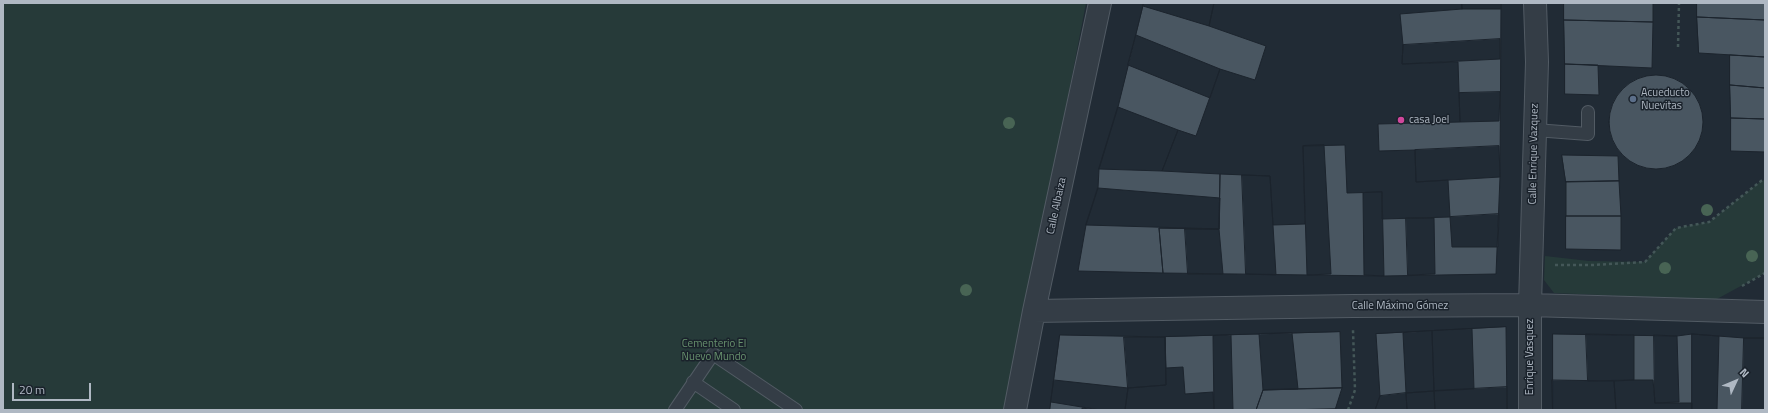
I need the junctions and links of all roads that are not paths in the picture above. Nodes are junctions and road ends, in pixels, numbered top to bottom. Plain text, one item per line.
1 (1100, 3) edge
2 (1535, 3) edge
3 (1588, 112) dead end
4 (1535, 130) junction
5 (1530, 305) junction
6 (1034, 311) junction
7 (1765, 312) edge
8 (693, 382) junction
9 (674, 410) edge
10 (734, 410) edge
11 (796, 410) edge
12 (1015, 410) edge
13 (1530, 410) edge

1 - 6 street, Calle Albaiza
2 - 4 street, Calle Enrique Vazquez
3 - 4 lane
4 - 5 street, Calle Enrique Vazquez
5 - 6 street, Calle Máximo Gómez
5 - 7 street, Calle Máximo Gómez
5 - 13 street, Enrique Vasquez
6 - 12 street, Calle Albaiza
8 - 9 lane
8 - 10 lane
8 - 11 lane

